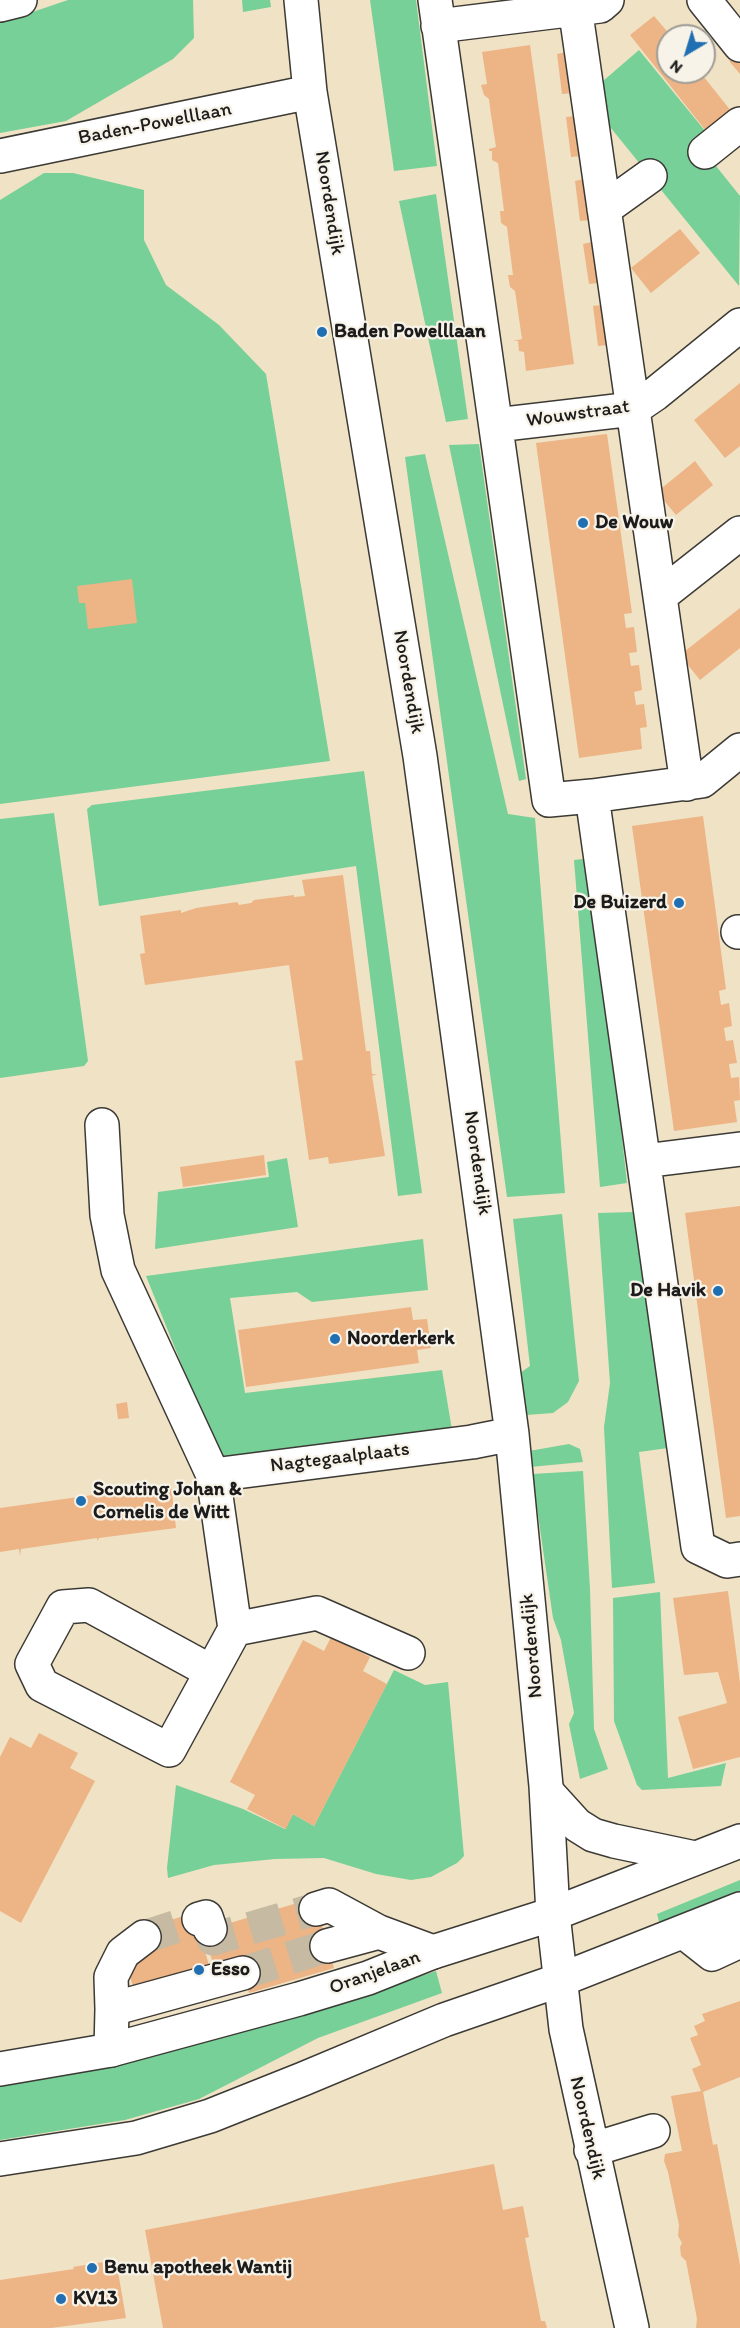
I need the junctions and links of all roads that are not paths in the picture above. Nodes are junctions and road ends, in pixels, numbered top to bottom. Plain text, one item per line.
1 (20, 0) edge
2 (300, 0) edge
3 (607, 0) edge
4 (704, 0) edge
5 (575, 4) edge
6 (0, 5) edge
7 (436, 13) edge
8 (740, 45) edge
9 (310, 92) junction
10 (740, 124) edge
11 (32, 148) junction
12 (705, 152) dead end
13 (0, 156) edge
14 (0, 176) edge
15 (650, 176) dead end
16 (604, 209) junction
17 (740, 325) edge
18 (633, 409) junction
19 (496, 425) junction
20 (740, 533) edge
21 (660, 596) junction
22 (740, 750) edge
23 (687, 784) junction
24 (592, 796) junction
25 (102, 1125) dead end
26 (740, 1149) edge
27 (644, 1161) junction
28 (513, 1434) junction
29 (213, 1475) junction
30 (734, 1560) edge
31 (235, 1629) junction
32 (408, 1653) dead end
33 (210, 1671) junction
34 (547, 1792) junction
35 (740, 1841) edge
36 (695, 1858) junction
37 (316, 1908) tunnel mouth
38 (740, 1909) edge
39 (553, 1914) junction
40 (379, 1932) junction
41 (684, 1932) junction
42 (144, 1937) tunnel mouth
43 (740, 1941) edge
44 (327, 1946) tunnel mouth
45 (433, 1952) junction
46 (232, 1975) tunnel mouth
47 (560, 1980) junction
48 (112, 2009) junction
49 (111, 2049) junction
50 (0, 2069) edge
51 (653, 2131) dead end
52 (591, 2150) junction
53 (0, 2159) edge
54 (632, 2328) edge

1 - 6 street
2 - 9 street, Noordendijk
3 - 5 street
4 - 8 street
5 - 7 street
5 - 16 street
7 - 19 street
9 - 11 street, Baden-Powelllaan
9 - 28 street, Noordendijk
10 - 12 street
11 - 13 street, Baden-Powelllaan
11 - 14 street
15 - 16 street
16 - 18 street
17 - 18 street, Wouwstraat
18 - 19 street, Wouwstraat
18 - 21 street
19 - 24 street
20 - 21 street
21 - 23 street
22 - 23 street
23 - 24 street
24 - 27 street
25 - 29 street
26 - 27 street
27 - 30 street
28 - 29 street, Nagtegaalplaats
28 - 34 street, Noordendijk
29 - 31 street
31 - 32 street
31 - 33 street
33 - 33 street
34 - 36 street
34 - 39 street, Noordendijk
35 - 36 street, Oranjelaan
36 - 39 street, Oranjelaan
37 - 40 street
38 - 41 street
39 - 45 street, Oranjelaan
39 - 47 street, Noordendijk
40 - 44 street
40 - 45 street
41 - 43 street
41 - 47 street
42 - 48 street
45 - 49 street, Oranjelaan
46 - 48 street
47 - 52 street, Noordendijk
47 - 53 street
48 - 49 street
49 - 50 street, Oranjelaan
51 - 52 street
52 - 54 street, Noordendijk

